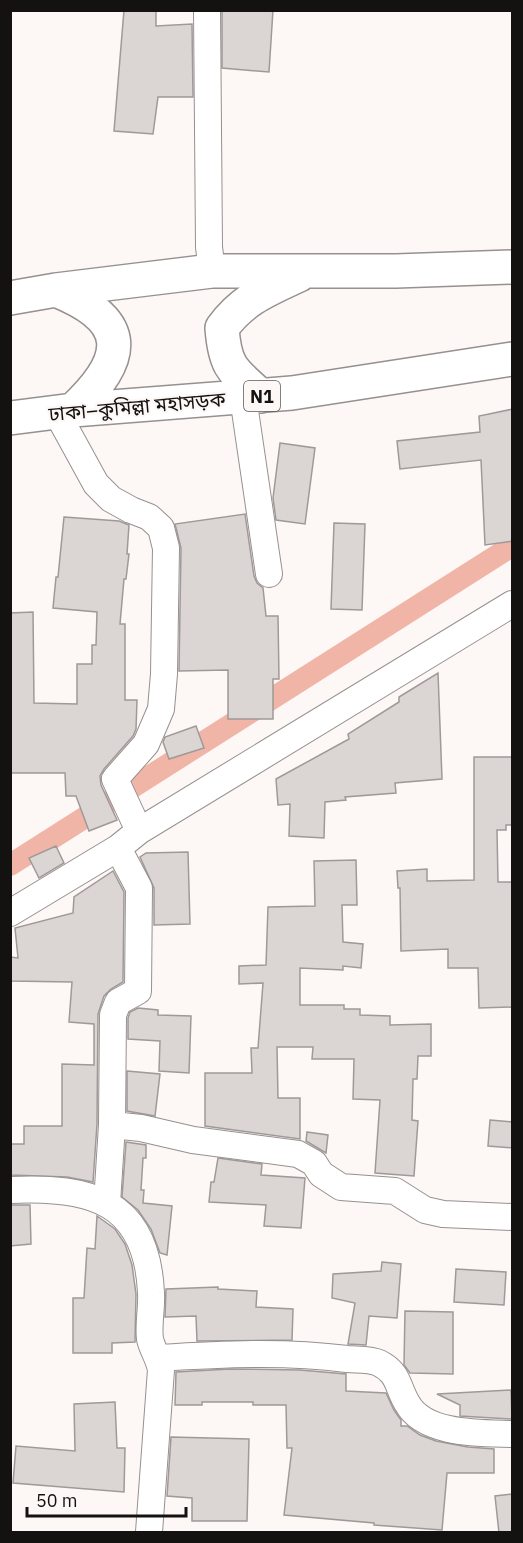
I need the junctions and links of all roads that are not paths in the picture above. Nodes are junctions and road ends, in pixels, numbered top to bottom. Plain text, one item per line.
1 (207, 10) edge
2 (513, 267) edge
3 (212, 271) junction
4 (308, 271) junction
5 (56, 290) junction
6 (10, 298) edge
7 (513, 359) edge
8 (252, 397) junction
9 (65, 412) junction
10 (10, 418) edge
11 (268, 574) dead end
12 (513, 604) edge
13 (140, 831) junction
14 (118, 848) junction
15 (10, 913) edge
16 (112, 1125) junction
17 (10, 1190) edge
18 (107, 1203) junction
19 (513, 1217) edge
20 (159, 1358) junction
21 (513, 1434) edge
22 (149, 1533) edge

1 - 3 street
2 - 4 highway
3 - 4 highway
3 - 5 highway
4 - 8 highway
5 - 6 highway
5 - 9 highway
7 - 8 highway, ঢাকা–কুমিল্লা মহাসড়ক / N1
8 - 9 highway, ঢাকা–কুমিল্লা মহাসড়ক / N1
8 - 11 street
9 - 10 highway, ঢাকা–কুমিল্লা মহাসড়ক / N1
9 - 13 street
12 - 13 street
13 - 14 street
14 - 15 street
14 - 16 street
16 - 18 street
16 - 19 street
17 - 18 street
18 - 20 street
20 - 21 street
20 - 22 street

